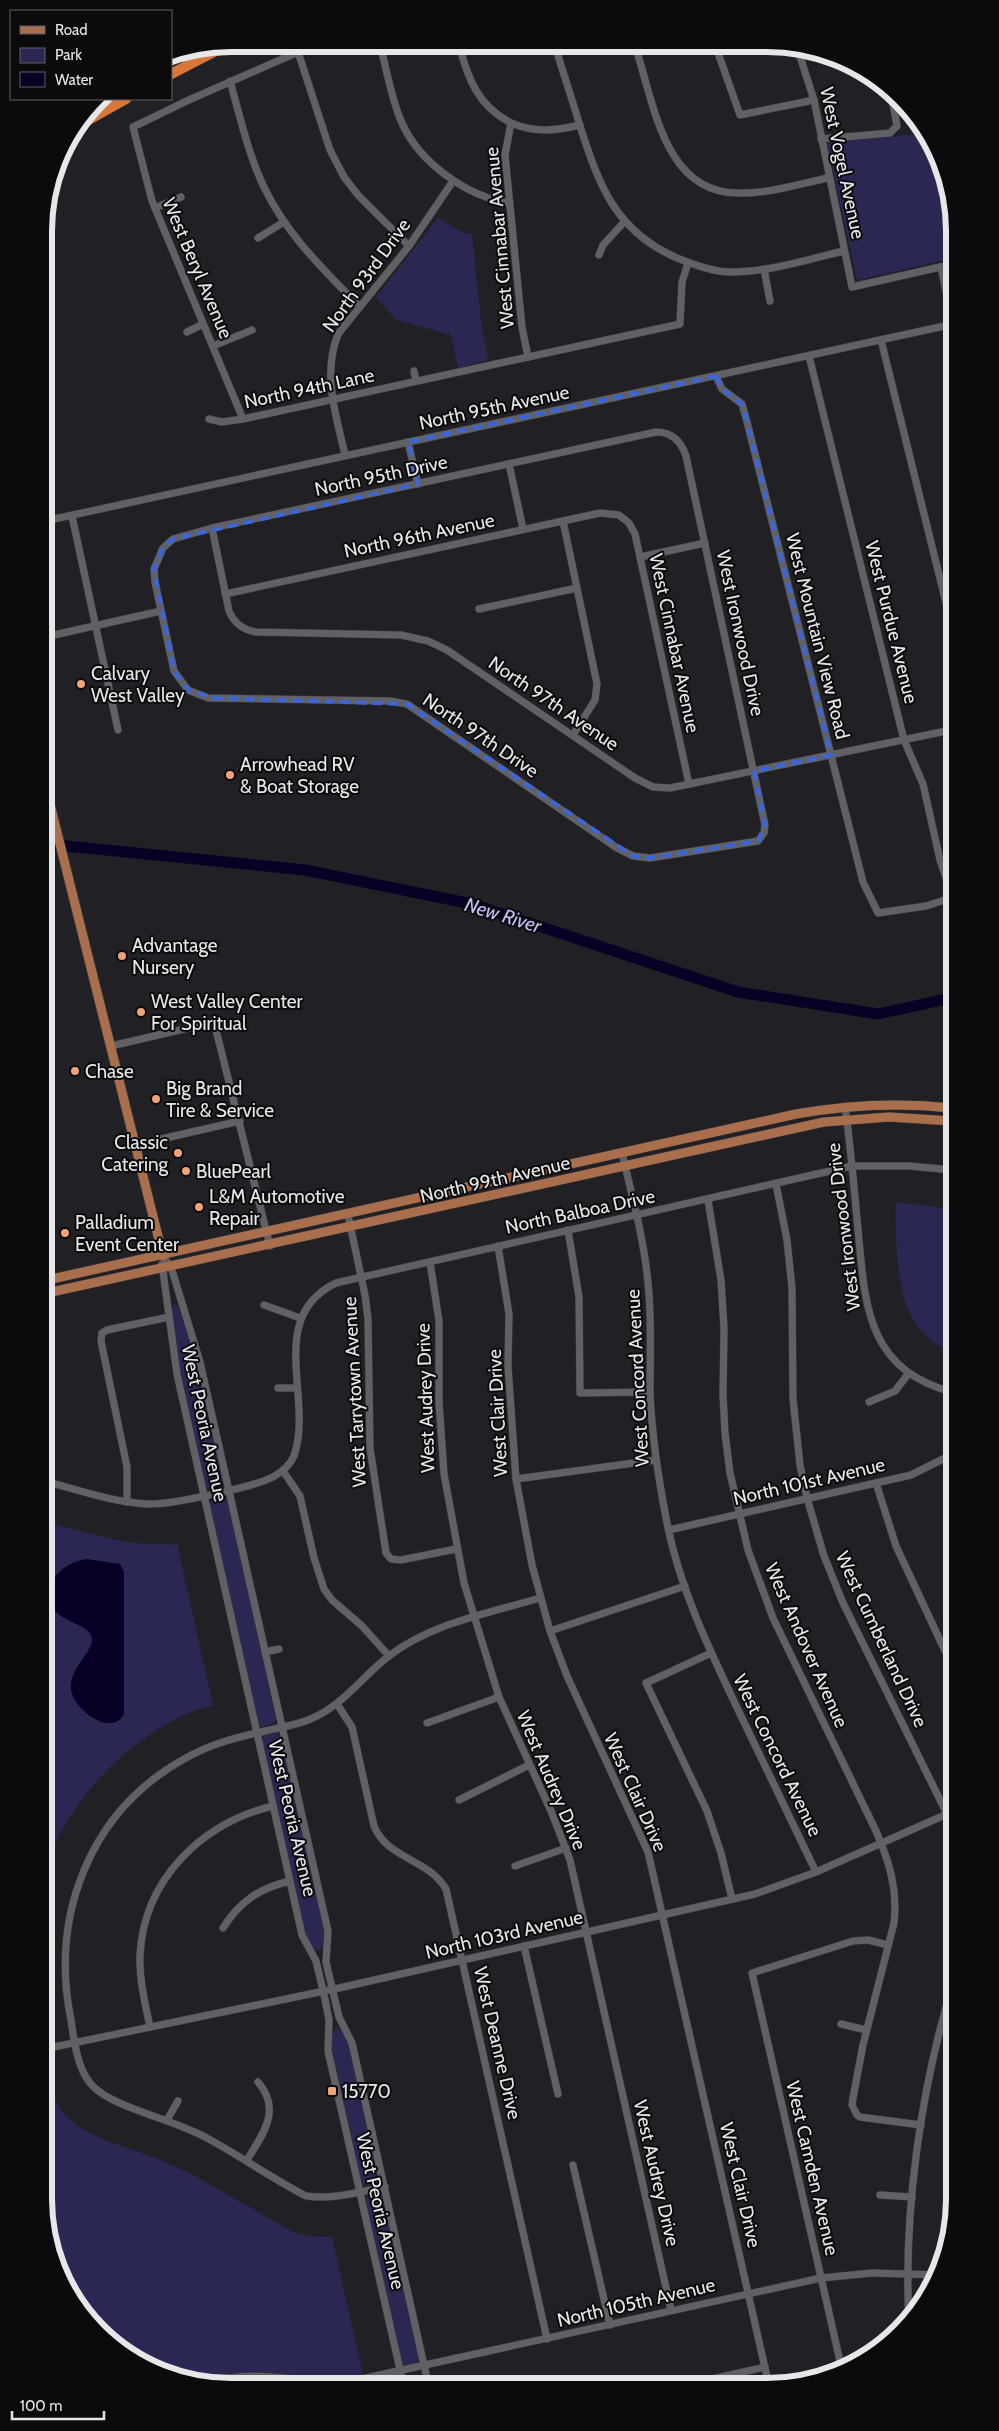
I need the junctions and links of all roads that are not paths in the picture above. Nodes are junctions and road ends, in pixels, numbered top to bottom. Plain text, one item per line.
1 (557, 52) edge
2 (637, 52) edge
3 (718, 52) edge
4 (296, 53) edge
5 (298, 53) edge
6 (382, 53) edge
7 (460, 53) edge
8 (210, 54) edge
9 (800, 55) edge
10 (172, 73) edge
11 (230, 81) junction
12 (124, 100) edge
13 (814, 100) junction
14 (893, 104) edge
15 (93, 117) edge
16 (511, 123) junction
17 (580, 126) junction
18 (821, 139) junction
19 (828, 178) junction
20 (453, 181) junction
21 (181, 197) dead end
22 (510, 203) junction
23 (155, 208) junction
24 (625, 221) junction
25 (284, 222) junction
26 (258, 238) dead end
27 (409, 246) junction
28 (844, 252) junction
29 (599, 255) dead end
30 (688, 262) junction
31 (946, 266) edge
32 (941, 267) junction
33 (764, 269) junction
34 (946, 291) edge
35 (770, 301) dead end
36 (359, 306) junction
37 (203, 324) junction
38 (946, 326) edge
39 (252, 330) dead end
40 (187, 332) dead end
41 (881, 340) junction
42 (213, 346) junction
43 (809, 356) junction
44 (528, 357) junction
45 (414, 371) dead end
46 (716, 376) junction
47 (416, 381) junction
48 (332, 399) junction
49 (209, 419) dead end
50 (243, 419) junction
51 (674, 438) joint
52 (408, 442) junction
53 (345, 455) junction
54 (509, 464) junction
55 (418, 484) junction
56 (619, 514) joint
57 (72, 516) junction
58 (52, 520) edge
59 (563, 521) junction
60 (212, 528) junction
61 (524, 529) junction
62 (705, 543) junction
63 (640, 558) junction
64 (578, 588) junction
65 (225, 594) junction
66 (946, 603) edge
67 (479, 609) dead end
68 (161, 611) junction
69 (96, 626) junction
70 (52, 635) edge
71 (118, 730) dead end
72 (946, 731) edge
73 (573, 735) junction
74 (904, 740) junction
75 (831, 755) junction
76 (754, 771) junction
77 (689, 784) junction
78 (52, 812) edge
79 (762, 838) joint
80 (946, 878) edge
81 (946, 900) edge
82 (111, 1046) junction
83 (845, 1107) junction
84 (946, 1108) edge
85 (847, 1119) junction
86 (240, 1121) junction
87 (946, 1121) edge
88 (135, 1145) junction
89 (622, 1153) junction
90 (625, 1166) junction
91 (852, 1166) junction
92 (946, 1169) edge
93 (505, 1180) junction
94 (776, 1184) junction
95 (508, 1192) junction
96 (708, 1200) junction
97 (348, 1215) junction
98 (637, 1215) junction
99 (350, 1228) junction
100 (568, 1230) junction
101 (267, 1233) junction
102 (270, 1246) junction
103 (498, 1246) junction
104 (163, 1256) junction
105 (430, 1262) junction
106 (167, 1268) junction
107 (361, 1277) junction
108 (52, 1279) edge
109 (52, 1293) edge
110 (264, 1305) dead end
111 (169, 1317) junction
112 (300, 1318) junction
113 (909, 1373) junction
114 (278, 1388) dead end
115 (297, 1388) junction
116 (946, 1390) edge
117 (650, 1392) junction
118 (869, 1402) dead end
119 (946, 1458) edge
120 (656, 1460) junction
121 (284, 1471) junction
122 (516, 1479) junction
123 (52, 1483) edge
124 (876, 1483) junction
125 (228, 1490) junction
126 (203, 1496) junction
127 (807, 1498) junction
128 (127, 1502) junction
129 (738, 1513) junction
130 (669, 1530) junction
131 (456, 1549) junction
132 (686, 1586) junction
133 (540, 1598) junction
134 (473, 1617) junction
135 (550, 1631) junction
136 (279, 1649) dead end
137 (265, 1652) junction
138 (711, 1653) junction
139 (946, 1653) edge
140 (389, 1656) junction
141 (499, 1696) junction
142 (337, 1704) junction
143 (426, 1724) dead end
144 (282, 1727) junction
145 (257, 1733) junction
146 (529, 1765) junction
147 (459, 1800) dead end
148 (946, 1804) edge
149 (273, 1806) junction
150 (946, 1814) edge
151 (882, 1843) junction
152 (566, 1848) junction
153 (515, 1866) dead end
154 (816, 1872) junction
155 (290, 1881) junction
156 (732, 1899) junction
157 (663, 1915) junction
158 (224, 1928) dead end
159 (587, 1932) junction
160 (888, 1945) junction
161 (524, 1946) junction
162 (462, 1960) junction
163 (332, 1989) junction
164 (323, 1991) junction
165 (946, 2011) edge
166 (841, 2024) dead end
167 (150, 2027) junction
168 (866, 2030) junction
169 (76, 2043) junction
170 (52, 2048) edge
171 (258, 2082) dead end
172 (558, 2094) dead end
173 (178, 2101) dead end
174 (167, 2120) junction
175 (921, 2125) junction
176 (247, 2160) junction
177 (573, 2165) dead end
178 (385, 2186) junction
179 (360, 2192) junction
180 (880, 2195) dead end
181 (912, 2197) junction
182 (909, 2274) junction
183 (930, 2275) edge
184 (821, 2278) junction
185 (748, 2294) junction
186 (671, 2310) junction
187 (909, 2310) edge
188 (610, 2324) junction
189 (547, 2339) junction
190 (840, 2363) edge
191 (424, 2366) junction
192 (765, 2368) junction
193 (400, 2372) junction
194 (228, 2378) edge
195 (285, 2378) edge
196 (369, 2378) edge
197 (402, 2378) edge
198 (427, 2378) edge
199 (717, 2378) edge
200 (767, 2378) edge

1 - 17 street
2 - 19 street
3 - 13 street
4 - 11 street
5 - 27 street
6 - 20 street
7 - 16 street, West Cinnabar Avenue
8 - 10 highway
9 - 13 street, West Vogel Avenue
11 - 23 street, West Beryl Avenue
11 - 25 street
12 - 15 highway
13 - 18 street, West Vogel Avenue
14 - 18 street
16 - 17 street
16 - 22 street, West Cinnabar Avenue
17 - 24 street
18 - 19 street, West Vogel Avenue
19 - 28 street, West Vogel Avenue
20 - 22 street
20 - 27 street, North 93rd Drive
21 - 23 street
22 - 44 street, West Cinnabar Avenue
23 - 37 street, West Beryl Avenue
24 - 29 street
24 - 30 street
25 - 26 street
25 - 36 street
27 - 36 street, North 93rd Drive
28 - 32 street, West Vogel Avenue
28 - 33 street
30 - 33 street
30 - 44 street, North 94th Lane
31 - 32 street
32 - 34 street
33 - 35 street
36 - 48 street, North 93rd Drive
37 - 40 street
37 - 42 street, West Beryl Avenue
38 - 41 street, North 95th Avenue
39 - 42 street
41 - 43 street, North 95th Avenue
41 - 66 street
42 - 50 street, West Beryl Avenue
43 - 46 street, North 95th Avenue
43 - 74 street, West Purdue Avenue
44 - 47 street, North 94th Lane
45 - 47 street
46 - 52 street, North 95th Avenue
46 - 75 street, West Mountain View Road
47 - 48 street, North 94th Lane
48 - 50 street, North 94th Lane
48 - 53 street, North 93rd Drive
49 - 50 street, North 94th Lane
51 - 54 street, North 95th Drive
51 - 62 street, West Ironwood Drive
52 - 53 street, North 95th Avenue
52 - 55 street
53 - 57 street, North 95th Avenue
54 - 55 street, North 95th Drive
54 - 61 street
55 - 60 street, North 95th Drive
56 - 59 street, North 96th Avenue
56 - 63 street, West Cinnabar Avenue
57 - 58 street, North 95th Avenue
57 - 69 street
59 - 61 street, North 96th Avenue
59 - 64 street
60 - 65 street, North 97th Avenue
60 - 68 street, North 95th Drive
61 - 65 street, North 96th Avenue
62 - 63 street
62 - 76 street, West Ironwood Drive
63 - 77 street, West Cinnabar Avenue
64 - 67 street
64 - 73 street
65 - 73 street, North 97th Avenue
68 - 69 street
68 - 79 street, North 97th Drive
69 - 70 street
69 - 71 street
72 - 74 street, North 97th Avenue
73 - 77 street, North 97th Avenue
74 - 75 street, North 97th Avenue
74 - 80 street, West Purdue Avenue
75 - 76 street, North 97th Avenue
75 - 81 street, West Mountain View Road
76 - 77 street, North 97th Avenue
76 - 79 street, West Ironwood Drive
78 - 82 main road, West Peoria Avenue
82 - 86 street
82 - 88 main road, West Peoria Avenue
83 - 84 main road, North 99th Avenue
83 - 85 street, West Ironwood Drive
83 - 89 main road, North 99th Avenue
85 - 87 main road, North 99th Avenue
85 - 90 main road, North 99th Avenue
85 - 91 street, West Ironwood Drive
86 - 88 street
86 - 101 street
88 - 104 main road, West Peoria Avenue
89 - 90 street, West Concord Avenue
89 - 93 main road, North 99th Avenue
90 - 95 main road, North 99th Avenue
90 - 98 street, West Concord Avenue
91 - 92 street, North Balboa Drive
91 - 94 street, North Balboa Drive
91 - 113 street, West Ironwood Drive
93 - 95 main road
93 - 97 main road, North 99th Avenue
94 - 96 street, North Balboa Drive
94 - 127 street, West Cumberland Drive
95 - 99 main road, North 99th Avenue
96 - 98 street, North Balboa Drive
96 - 129 street, West Andover Avenue
97 - 99 street, West Tarrytown Avenue
97 - 101 main road, North 99th Avenue
98 - 100 street, North Balboa Drive
98 - 117 street, West Concord Avenue
99 - 102 main road, North 99th Avenue
99 - 107 street, West Tarrytown Avenue
100 - 103 street, North Balboa Drive
100 - 117 street
101 - 102 street
101 - 104 main road, North 99th Avenue
102 - 106 main road, North 99th Avenue
103 - 105 street, North Balboa Drive
103 - 122 street, West Clair Drive
104 - 106 street, West Peoria Avenue
104 - 108 main road, North 99th Avenue
105 - 107 street, North Balboa Drive
105 - 131 street, West Audrey Drive
106 - 109 main road, North 99th Avenue
106 - 111 street, West Peoria Avenue
106 - 125 street, West Peoria Avenue
107 - 112 street, North Balboa Drive
107 - 131 street, West Tarrytown Avenue
110 - 112 street
111 - 126 street, West Peoria Avenue
111 - 128 street
112 - 115 street, North Balboa Drive
113 - 116 street, West Ironwood Drive
113 - 118 street
114 - 115 street
115 - 121 street, North Balboa Drive
117 - 120 street, West Concord Avenue
119 - 124 street, North 101st Avenue
120 - 122 street
120 - 130 street, West Concord Avenue
121 - 125 street
121 - 140 street
122 - 133 street, West Clair Drive
123 - 128 street
124 - 127 street, North 101st Avenue
124 - 139 street
125 - 126 street
125 - 137 street, West Peoria Avenue
126 - 128 street
126 - 145 street, West Peoria Avenue
127 - 129 street, North 101st Avenue
127 - 148 street, West Cumberland Drive
129 - 130 street, North 101st Avenue
129 - 151 street, West Andover Avenue
130 - 132 street, West Concord Avenue
131 - 134 street, West Audrey Drive
132 - 135 street
132 - 138 street, West Concord Avenue
133 - 134 street
133 - 135 street, West Clair Drive
134 - 140 street
134 - 141 street, West Audrey Drive
135 - 157 street, West Clair Drive
136 - 137 street
137 - 144 street, West Peoria Avenue
138 - 154 street, West Concord Avenue
138 - 156 street
140 - 142 street
141 - 143 street
141 - 146 street, West Audrey Drive
142 - 144 street
142 - 162 street, West Deanne Drive
144 - 145 street
144 - 163 street, West Peoria Avenue
145 - 149 street, West Peoria Avenue
145 - 169 street
146 - 147 street
146 - 152 street, West Audrey Drive
149 - 155 street, West Peoria Avenue
149 - 167 street
150 - 151 street, North 103rd Avenue
151 - 154 street, North 103rd Avenue
151 - 160 street, West Andover Avenue
152 - 153 street
152 - 159 street, West Audrey Drive
154 - 156 street, North 103rd Avenue
155 - 158 street
155 - 164 street, West Peoria Avenue
156 - 157 street, North 103rd Avenue
157 - 159 street, North 103rd Avenue
157 - 185 street, West Clair Drive
159 - 161 street, North 103rd Avenue
159 - 186 street, West Audrey Drive
160 - 168 street, West Andover Avenue
160 - 184 street, West Camden Avenue
161 - 162 street, North 103rd Avenue
161 - 172 street
162 - 163 street, North 103rd Avenue
162 - 189 street, West Deanne Drive
163 - 164 street, North 103rd Avenue
163 - 178 street, West Peoria Avenue
164 - 167 street, North 103rd Avenue
164 - 179 street, West Peoria Avenue
165 - 175 street
166 - 168 street
167 - 169 street, North 103rd Avenue
168 - 175 street, West Andover Avenue
169 - 170 street, North 103rd Avenue
169 - 174 street
171 - 176 street
173 - 174 street
174 - 176 street
175 - 181 street
176 - 179 street
177 - 188 street
178 - 179 street
178 - 191 street, West Peoria Avenue
179 - 193 street, West Peoria Avenue
180 - 181 street
181 - 182 street
182 - 183 street, North 105th Avenue
182 - 184 street, North 105th Avenue
182 - 187 street
184 - 185 street, North 105th Avenue
184 - 190 street, West Camden Avenue
185 - 186 street, North 105th Avenue
185 - 192 street, West Clair Drive
186 - 188 street, North 105th Avenue
188 - 189 street, North 105th Avenue
189 - 191 street, North 105th Avenue
191 - 193 street, North 105th Avenue
191 - 198 street, West Peoria Avenue
192 - 199 street
192 - 200 street, West Clair Drive
193 - 196 street, North 105th Avenue
193 - 197 street, West Peoria Avenue
194 - 195 street

